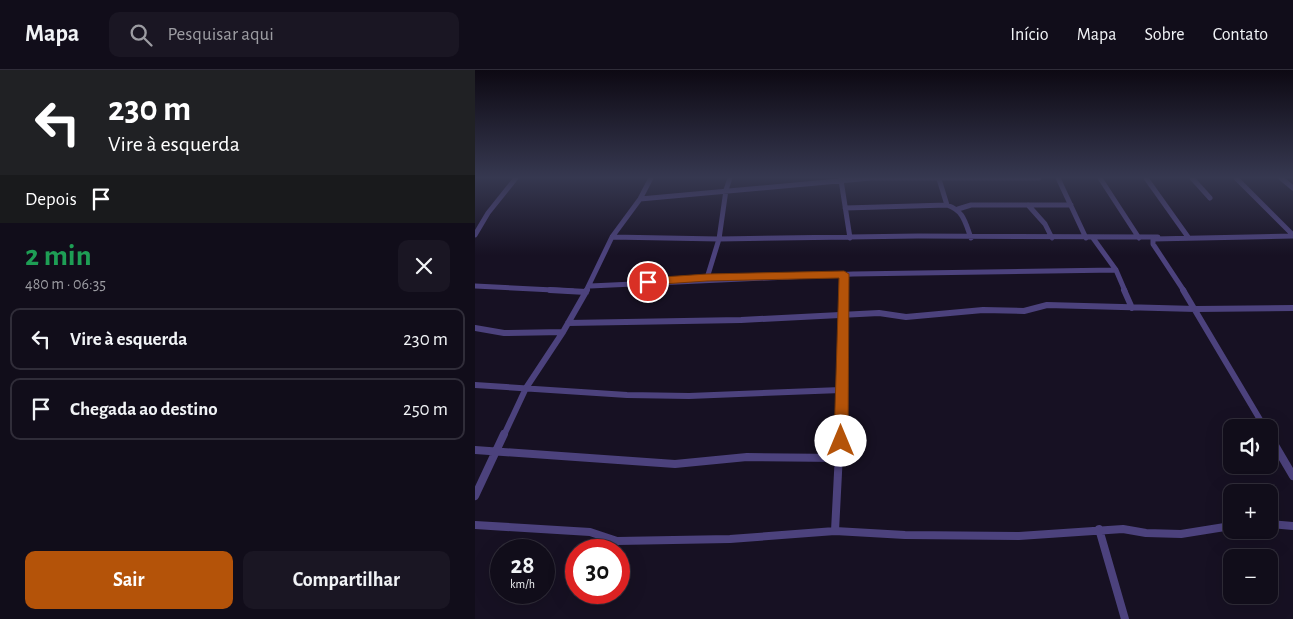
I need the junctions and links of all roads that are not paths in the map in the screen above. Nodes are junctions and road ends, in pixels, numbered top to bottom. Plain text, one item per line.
1 (496, 204) edge
2 (637, 204) edge
3 (724, 204) edge
4 (844, 204) edge
5 (1117, 204) edge
6 (1164, 204) edge
7 (1261, 204) edge
8 (947, 205) joint
9 (1028, 205) junction
10 (1071, 205) joint
11 (845, 208) junction
12 (959, 209) junction
13 (475, 235) edge
14 (1293, 236) edge
15 (612, 237) junction
16 (1158, 237) junction
17 (1188, 237) junction
18 (850, 238) junction
19 (971, 238) junction
20 (1052, 238) junction
21 (1086, 238) junction
22 (1093, 238) junction
23 (1139, 238) junction
24 (719, 239) junction
25 (1116, 270) junction
26 (844, 274) junction
27 (707, 278) junction
28 (475, 286) edge
29 (588, 289) junction
30 (1132, 308) junction
31 (1293, 308) edge
32 (1195, 309) junction
33 (843, 316) junction
34 (568, 324) junction
35 (475, 328) edge
36 (563, 332) junction
37 (475, 385) edge
38 (526, 388) junction
39 (841, 390) junction
40 (1260, 419) edge
41 (475, 450) edge
42 (1278, 450) edge
43 (498, 451) junction
44 (841, 458) junction
45 (1293, 476) edge
46 (475, 496) edge
47 (475, 525) edge
48 (1278, 525) edge
49 (1293, 526) edge
50 (1223, 527) edge
51 (1099, 529) junction
52 (835, 531) junction
53 (1125, 619) edge

1 - 13 street
2 - 15 street
3 - 24 street
4 - 11 street
5 - 23 street
6 - 17 street
7 - 14 street
8 - 11 street
8 - 12 street
9 - 10 street
9 - 12 street
9 - 20 street
10 - 21 street
11 - 18 street
12 - 19 street
14 - 17 street
15 - 24 street
15 - 29 street
16 - 17 street
16 - 23 street
16 - 32 street
18 - 19 street
18 - 24 street
19 - 20 street
20 - 21 street
21 - 22 street
22 - 23 street
22 - 25 street
24 - 27 street
25 - 26 street
25 - 30 street
26 - 27 street
26 - 33 street
27 - 29 street
28 - 29 street
29 - 34 street
30 - 32 street
30 - 33 street
31 - 32 street
32 - 40 street
33 - 34 street
33 - 39 street
34 - 36 street
35 - 36 street
36 - 38 street
37 - 38 street
38 - 39 street
38 - 43 street
39 - 44 street
41 - 43 street
42 - 45 street
43 - 44 street
43 - 46 street
44 - 52 street
47 - 52 street
48 - 49 street
50 - 51 street
51 - 52 street
51 - 53 street

